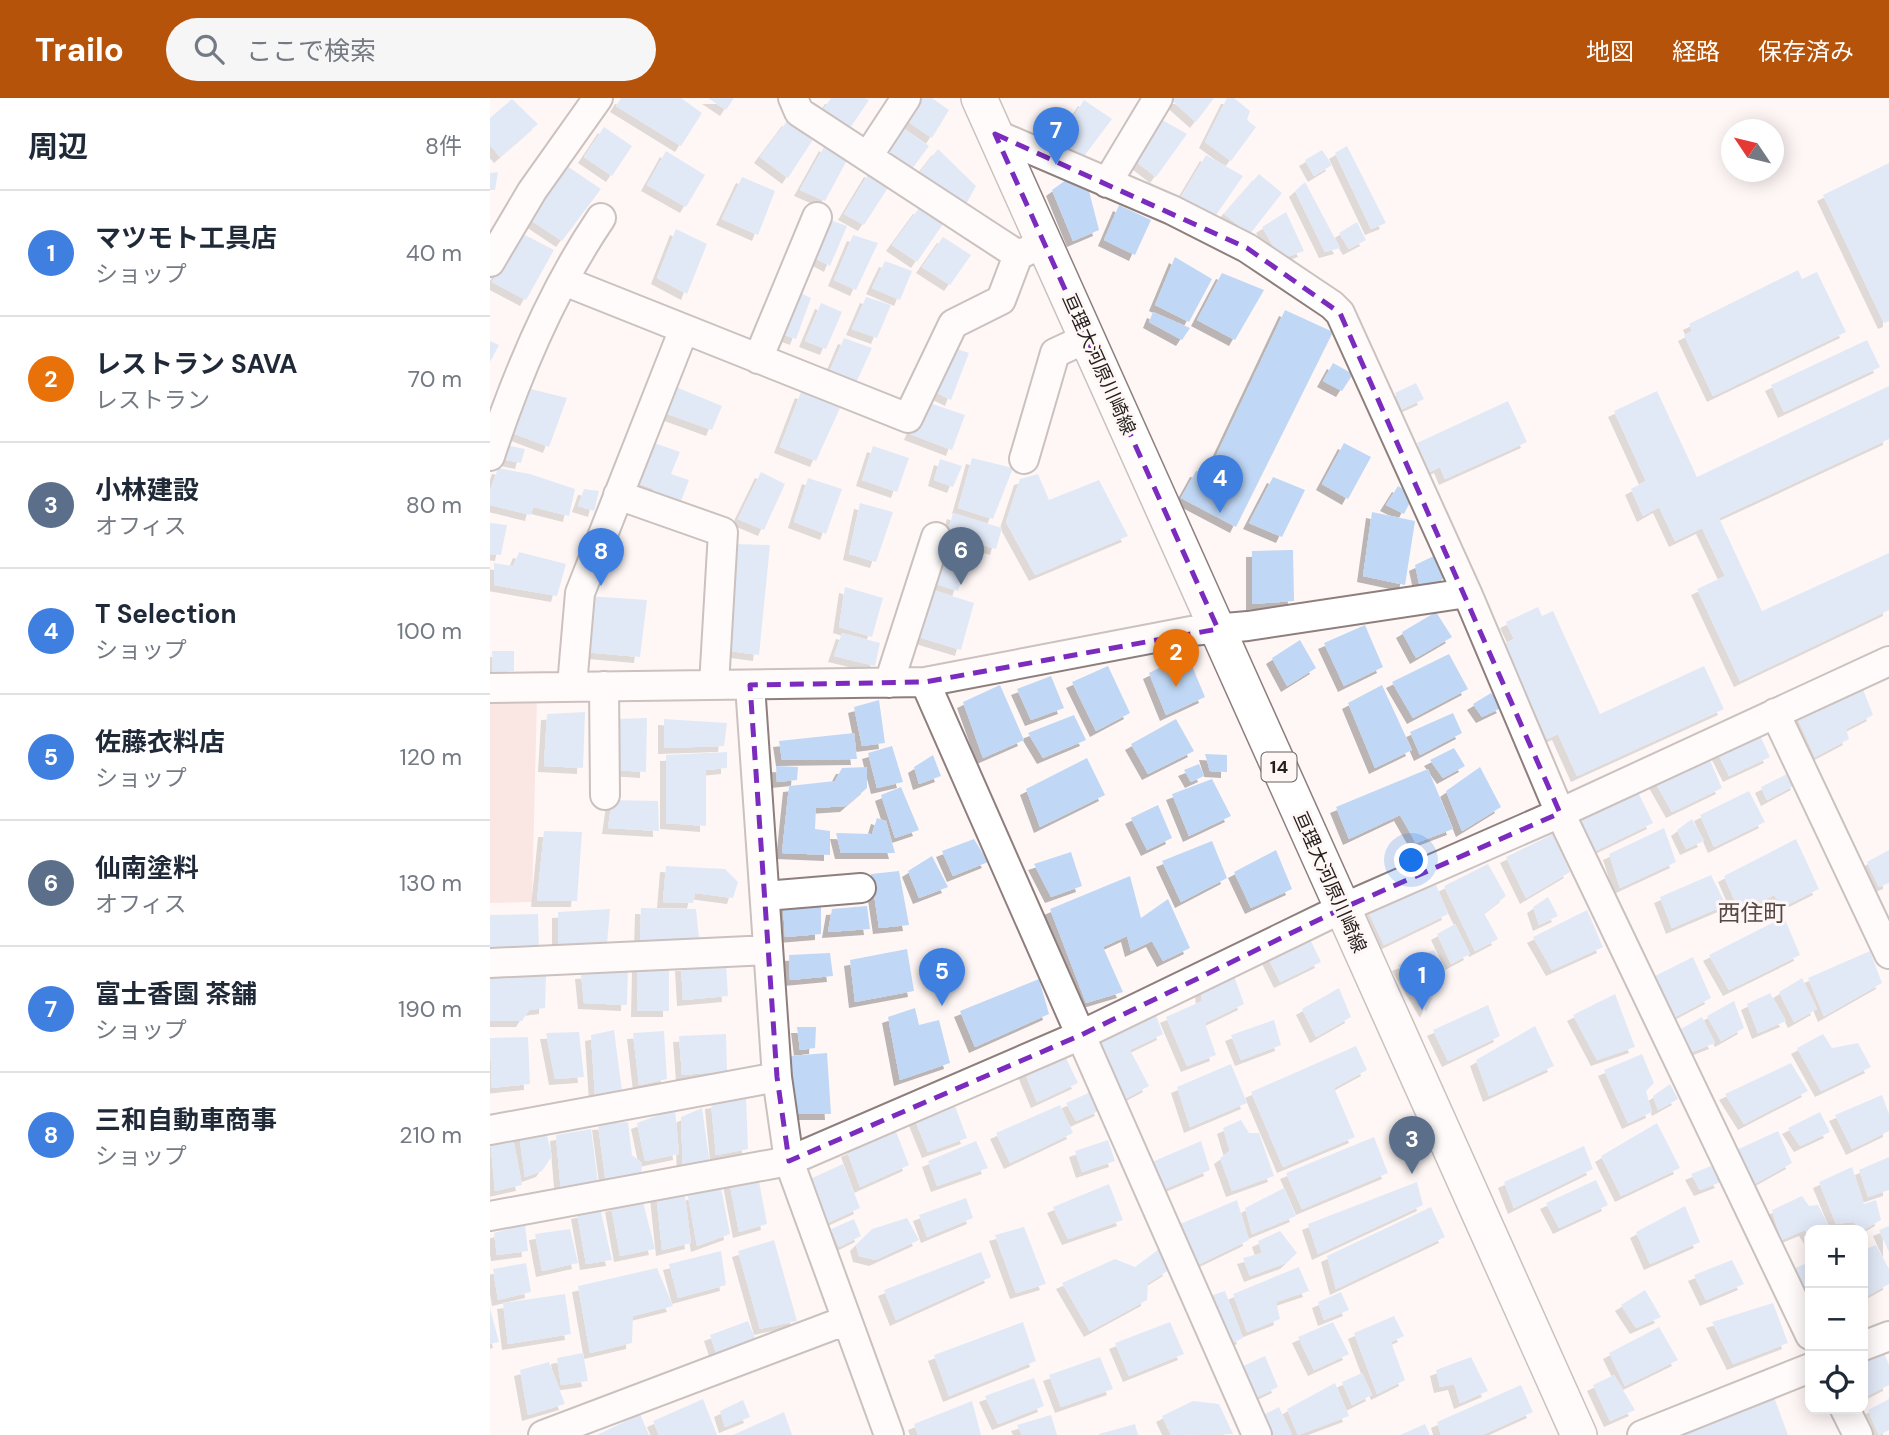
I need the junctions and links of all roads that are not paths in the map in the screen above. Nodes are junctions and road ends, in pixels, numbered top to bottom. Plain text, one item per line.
1 (598, 98) edge
2 (793, 98) edge
3 (906, 98) edge
4 (979, 98) edge
5 (1158, 98) edge
6 (995, 134) junction
7 (868, 156) junction
8 (1107, 183) junction
9 (817, 217) dead end
10 (601, 218) dead end
11 (1031, 250) junction
12 (490, 262) edge
13 (564, 281) junction
14 (684, 329) junction
15 (1087, 338) junction
16 (758, 359) junction
17 (490, 456) edge
18 (1024, 458) dead end
19 (618, 495) junction
20 (936, 537) dead end
21 (1467, 593) junction
22 (1218, 629) junction
23 (1889, 661) edge
24 (890, 682) junction
25 (925, 682) junction
26 (714, 685) junction
27 (750, 685) junction
28 (572, 686) junction
29 (604, 686) junction
30 (490, 688) edge
31 (1775, 713) junction
32 (605, 795) dead end
33 (1560, 813) junction
34 (861, 888) dead end
35 (765, 896) junction
36 (1341, 908) junction
37 (768, 950) junction
38 (1889, 954) edge
39 (490, 963) edge
40 (1081, 1035) junction
41 (777, 1077) junction
42 (490, 1130) edge
43 (789, 1161) junction
44 (490, 1216) edge
45 (847, 1320) junction
46 (1805, 1325) edge
47 (1889, 1336) edge
48 (1868, 1344) edge
49 (1805, 1370) edge
50 (1848, 1414) edge
51 (579, 1429) edge
52 (543, 1435) edge
53 (889, 1435) edge
54 (1257, 1435) edge
55 (1579, 1435) edge
56 (1642, 1435) edge
57 (1858, 1435) edge

1 - 12 street
2 - 7 street
3 - 7 street
4 - 6 main road, 亘理大河原川崎線 / 14
5 - 8 street
6 - 8 street
6 - 11 main road, 亘理大河原川崎線 / 14
7 - 11 street
8 - 21 street
9 - 16 street
10 - 13 street
11 - 15 main road, 亘理大河原川崎線 / 14
11 - 16 street
13 - 14 street
13 - 17 street
14 - 16 street
14 - 19 street
15 - 18 street
15 - 22 main road, 亘理大河原川崎線 / 14
19 - 26 street
19 - 28 street
20 - 24 street
21 - 22 street
21 - 33 street
22 - 25 street
22 - 36 main road, 亘理大河原川崎線 / 14
23 - 31 street
24 - 25 street
24 - 27 street
25 - 40 street
26 - 27 street
26 - 29 street
27 - 35 street
28 - 29 street
28 - 30 street
29 - 32 street
31 - 33 street
31 - 38 street
33 - 36 street
33 - 46 street
34 - 35 street
35 - 37 street
36 - 40 street
36 - 55 main road, 亘理大河原川崎線 / 14
37 - 39 street
37 - 41 street
40 - 43 street
40 - 54 street
41 - 42 street
41 - 43 street
43 - 44 street
43 - 45 street
45 - 51 street
45 - 53 street
47 - 48 street
49 - 56 street
50 - 57 street
51 - 52 street

